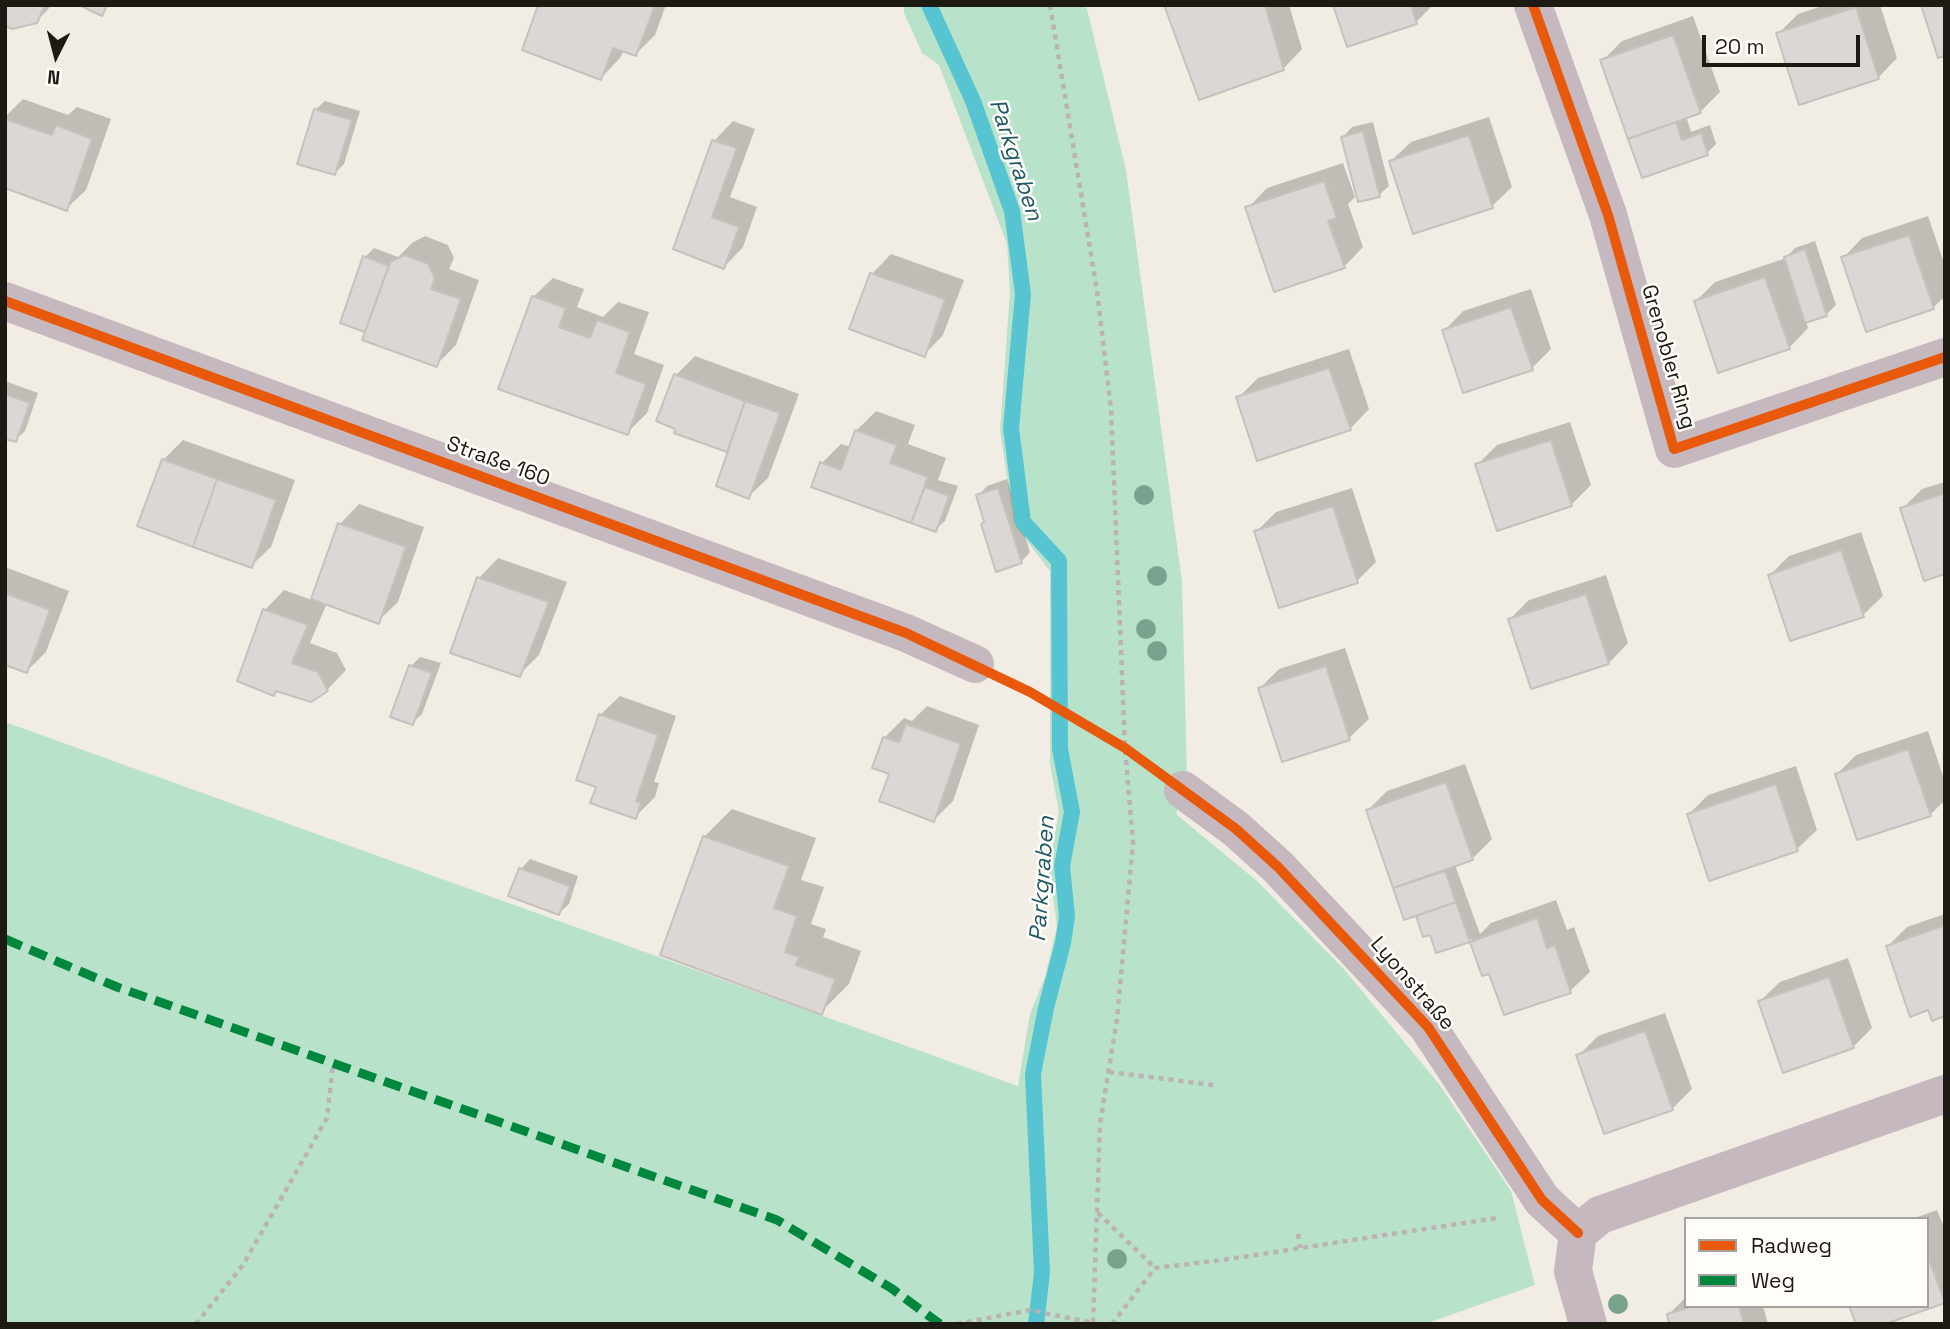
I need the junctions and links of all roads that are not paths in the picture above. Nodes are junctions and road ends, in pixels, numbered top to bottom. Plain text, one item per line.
1 (1534, 5) edge
2 (5, 301) edge
3 (1945, 357) edge
4 (975, 664) dead end
5 (1183, 790) dead end
6 (1945, 1094) edge
7 (1578, 1233) junction
8 (1588, 1324) edge

1 - 3 street, Grenobler Ring
2 - 4 street, Straße 160
5 - 7 street, Lyonstraße
6 - 7 street
7 - 8 street

